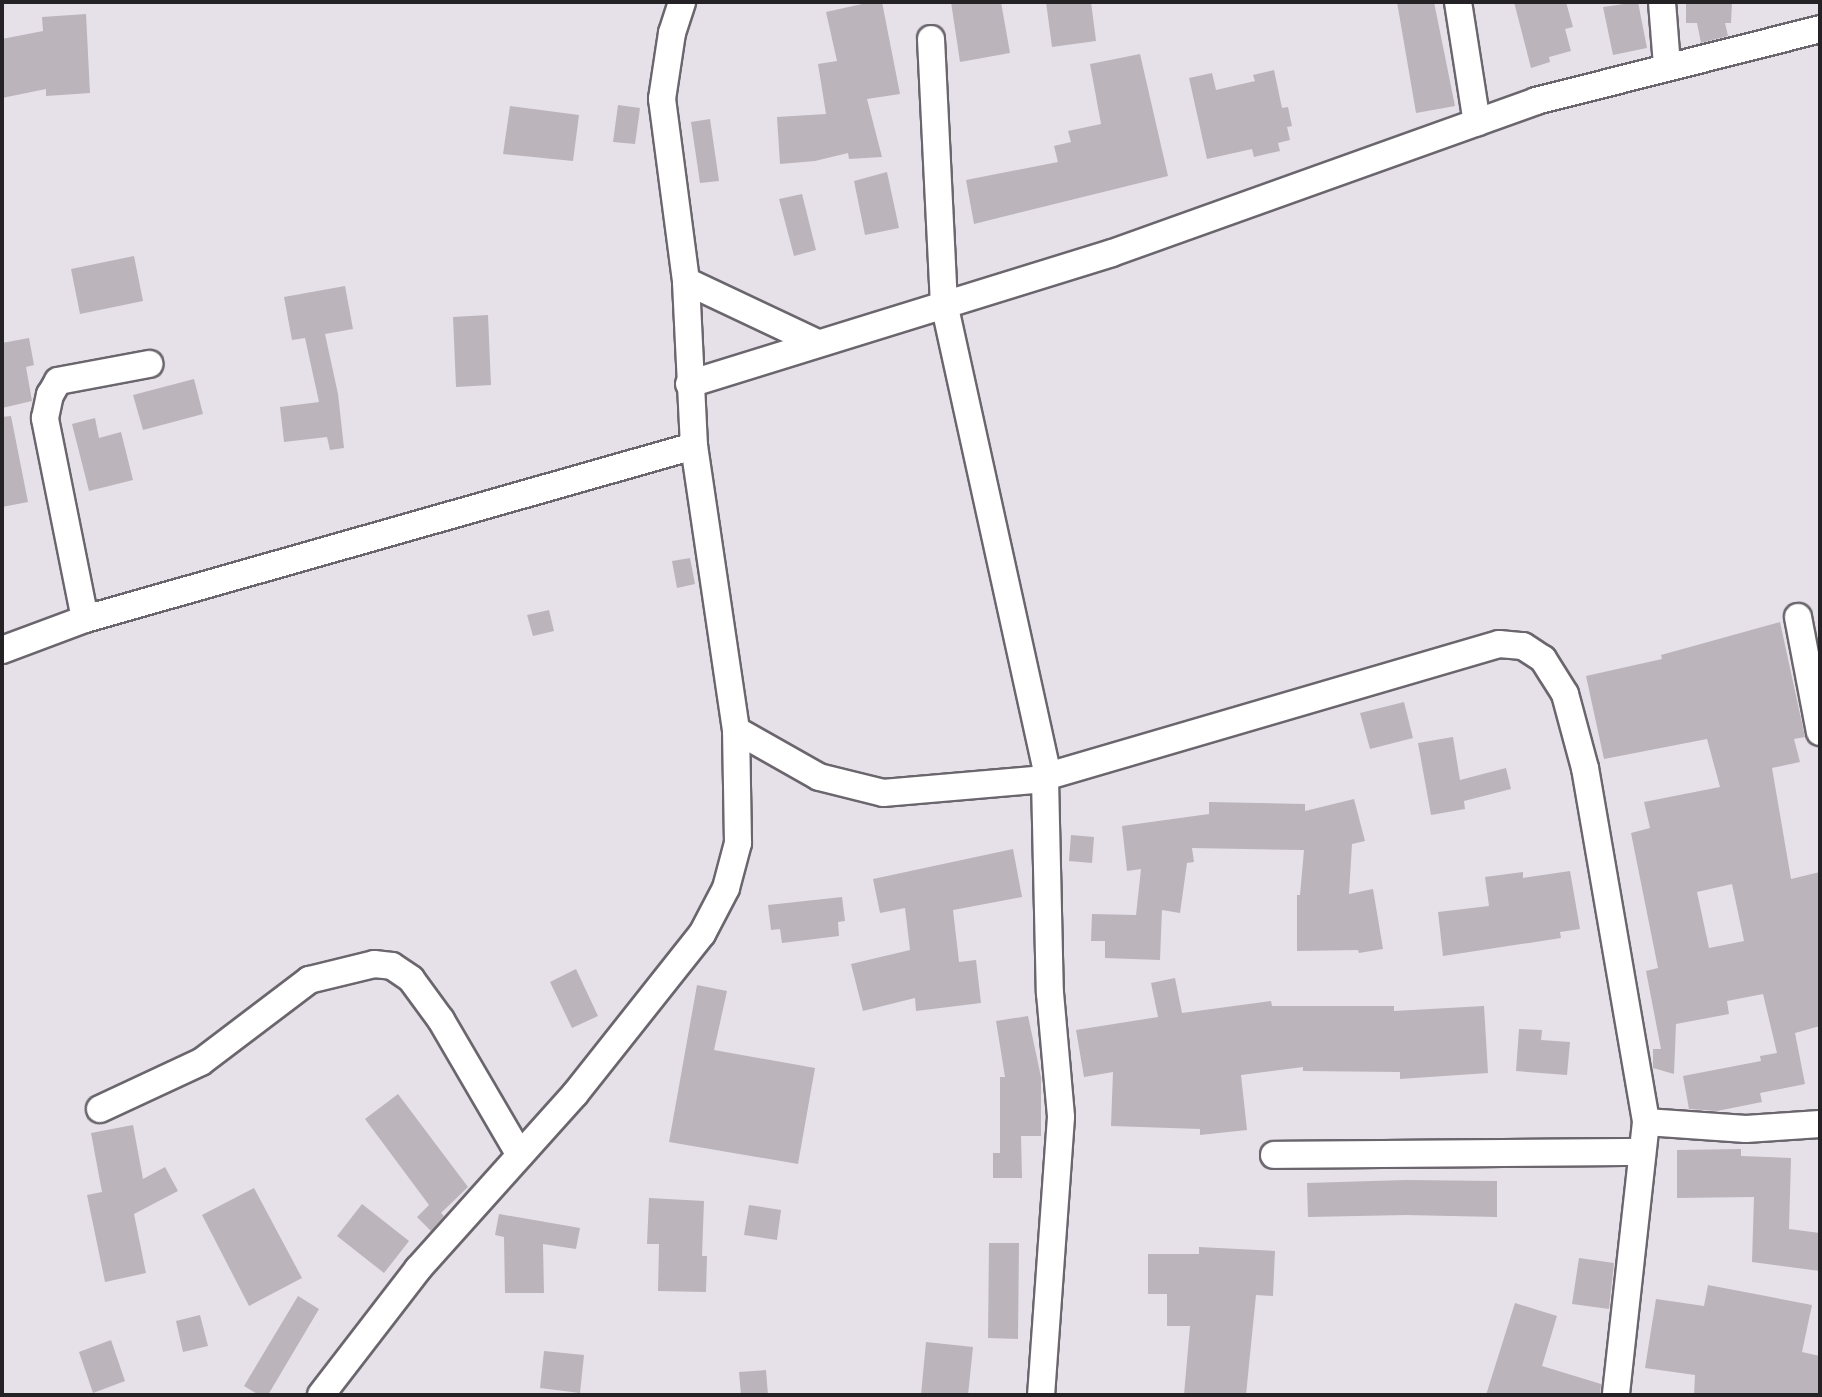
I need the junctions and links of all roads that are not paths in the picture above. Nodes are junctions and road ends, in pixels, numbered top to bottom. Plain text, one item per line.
1 (682, 2) edge
2 (1458, 2) edge
3 (1662, 2) edge
4 (1820, 29) edge
5 (931, 39) dead end
6 (1667, 66) junction
7 (1477, 123) junction
8 (686, 281) junction
9 (944, 303) junction
10 (815, 342) junction
11 (149, 364) dead end
12 (689, 384) junction
13 (694, 446) junction
14 (1798, 617) dead end
15 (85, 619) junction
16 (2, 650) edge
17 (736, 730) junction
18 (1820, 732) edge
19 (1046, 777) junction
20 (100, 1109) dead end
21 (1646, 1122) junction
22 (1820, 1124) edge
23 (1642, 1152) junction
24 (520, 1155) junction
25 (1274, 1155) dead end
26 (321, 1395) edge
27 (1041, 1395) edge
28 (1616, 1395) edge

1 - 8 street
2 - 7 street
3 - 6 street
4 - 6 street
5 - 9 street
6 - 7 street
7 - 9 street
8 - 10 street
8 - 12 street
9 - 10 street
9 - 19 street
10 - 12 street
11 - 15 street
12 - 13 street
13 - 15 street
13 - 17 street
14 - 18 street
15 - 16 street
17 - 19 street
17 - 24 street
19 - 21 street
19 - 27 street
20 - 24 street
21 - 22 street
21 - 23 street
23 - 25 street
23 - 28 street
24 - 26 street

